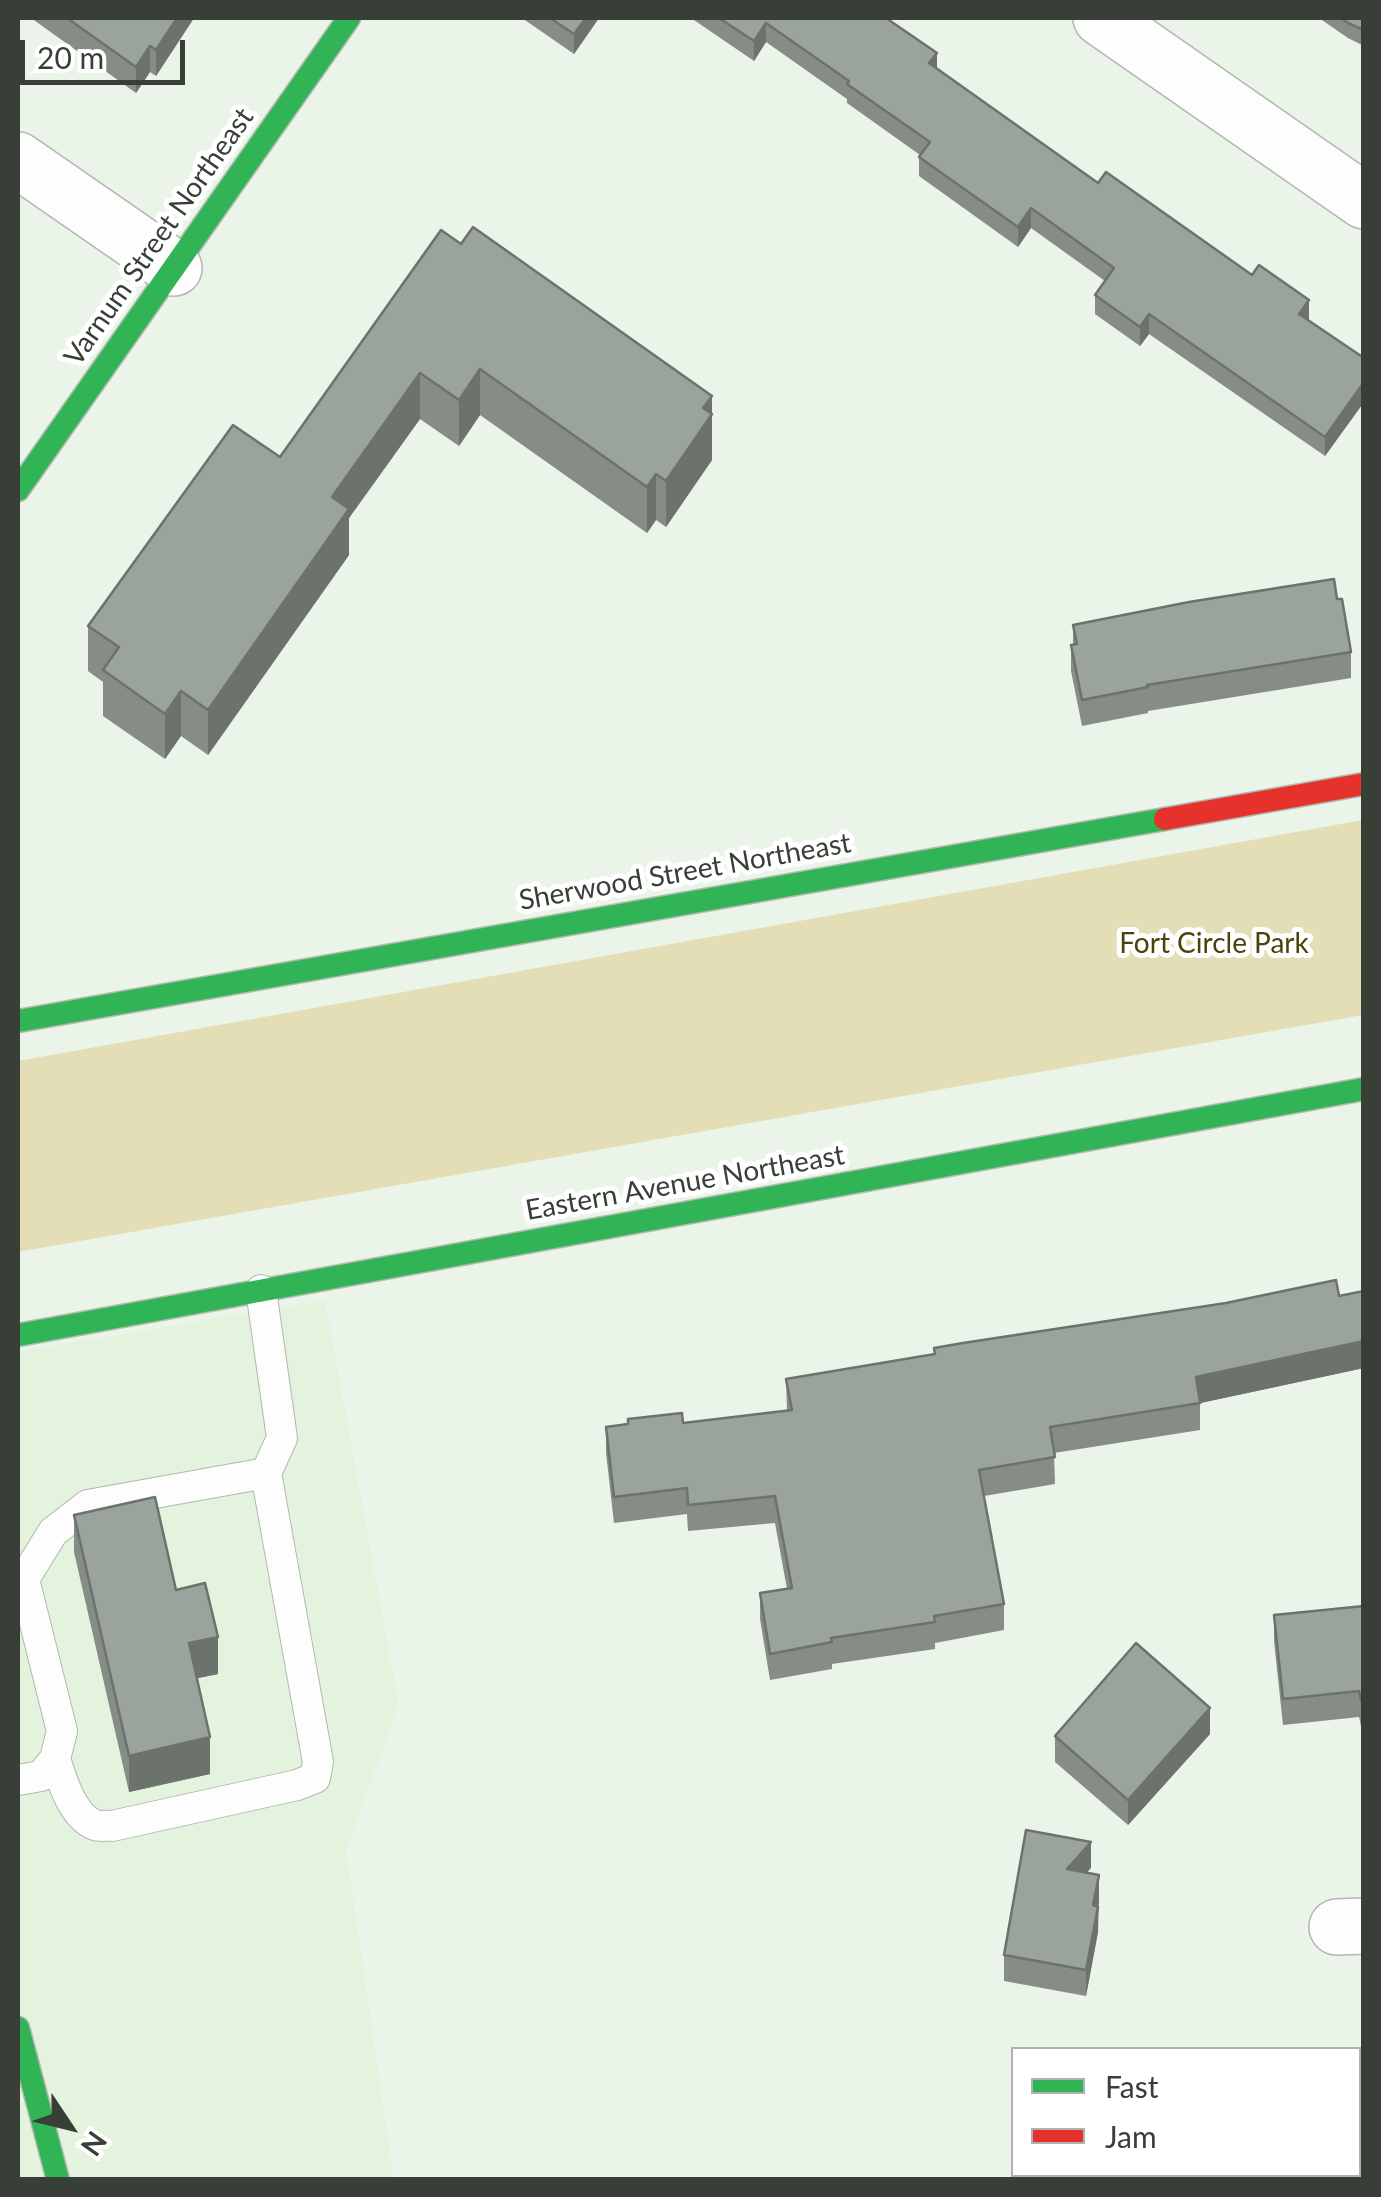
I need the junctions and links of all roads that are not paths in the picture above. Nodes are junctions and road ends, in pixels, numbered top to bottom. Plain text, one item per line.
1 (349, 18) edge
2 (1101, 18) edge
3 (18, 160) edge
4 (1364, 201) edge
5 (174, 268) junction
6 (18, 490) edge
7 (1364, 784) edge
8 (18, 1020) edge
9 (1364, 1089) edge
10 (262, 1290) junction
11 (18, 1335) edge
12 (266, 1473) junction
13 (21, 1580) edge
14 (56, 1760) junction
15 (18, 1780) edge
16 (18, 2028) edge
17 (58, 2180) edge

1 - 5 street, Varnum Street Northeast
2 - 4 street
3 - 5 street
5 - 6 street, Varnum Street Northeast
7 - 8 street, Sherwood Street Northeast
9 - 10 street, Eastern Avenue Northeast
10 - 11 street, Eastern Avenue Northeast
10 - 12 lane
12 - 13 lane
12 - 14 lane
13 - 14 lane
14 - 15 lane
16 - 17 street

